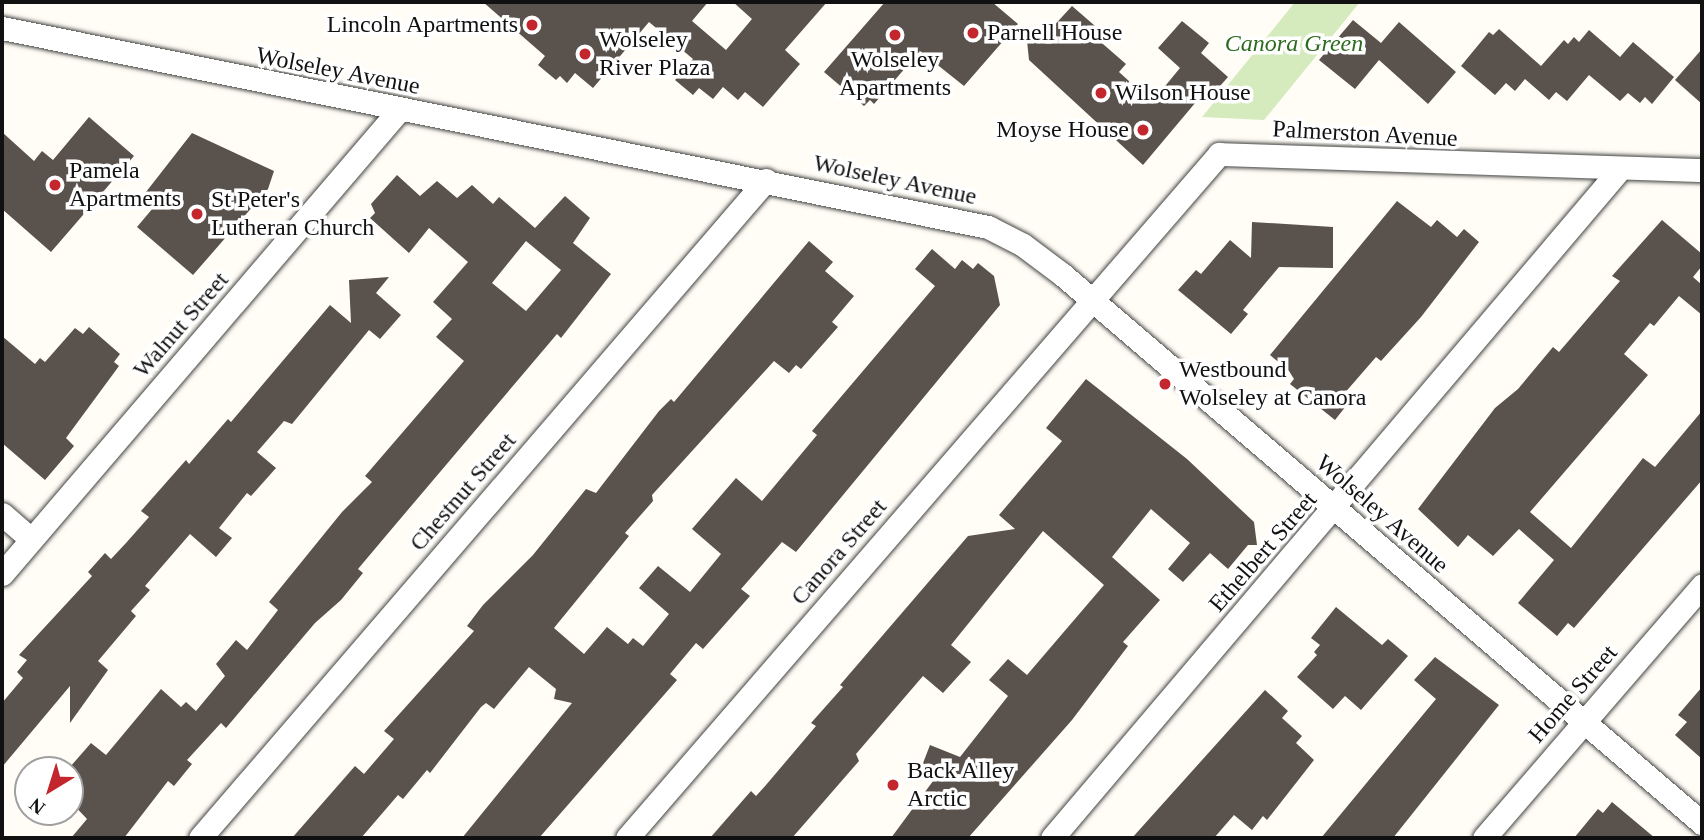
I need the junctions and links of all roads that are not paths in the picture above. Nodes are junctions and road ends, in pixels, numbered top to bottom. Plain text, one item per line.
1 (2, 28) edge
2 (400, 109) junction
3 (1620, 169) junction
4 (1702, 170) edge
5 (766, 180) junction
6 (1091, 300) junction
7 (1335, 508) junction
8 (2, 514) edge
9 (31, 539) junction
10 (2, 574) edge
11 (1702, 585) edge
12 (1584, 722) junction
13 (1702, 823) edge
14 (200, 838) edge
15 (627, 838) edge
16 (1052, 838) edge
17 (1484, 838) edge

1 - 2 street, Wolseley Avenue
2 - 5 street, Wolseley Avenue
2 - 9 street, Walnut Street
3 - 4 street, Palmerston Avenue
3 - 6 street, Palmerston Avenue
3 - 7 street, Ethelbert Street
5 - 6 street, Wolseley Avenue
5 - 14 street, Chestnut Street
6 - 7 street, Wolseley Avenue
6 - 15 street, Canora Street
7 - 12 street, Wolseley Avenue
7 - 16 street, Ethelbert Street
8 - 9 street
9 - 10 street, Walnut Street
11 - 12 street, Home Street
12 - 13 street, Wolseley Avenue
12 - 17 street, Home Street

